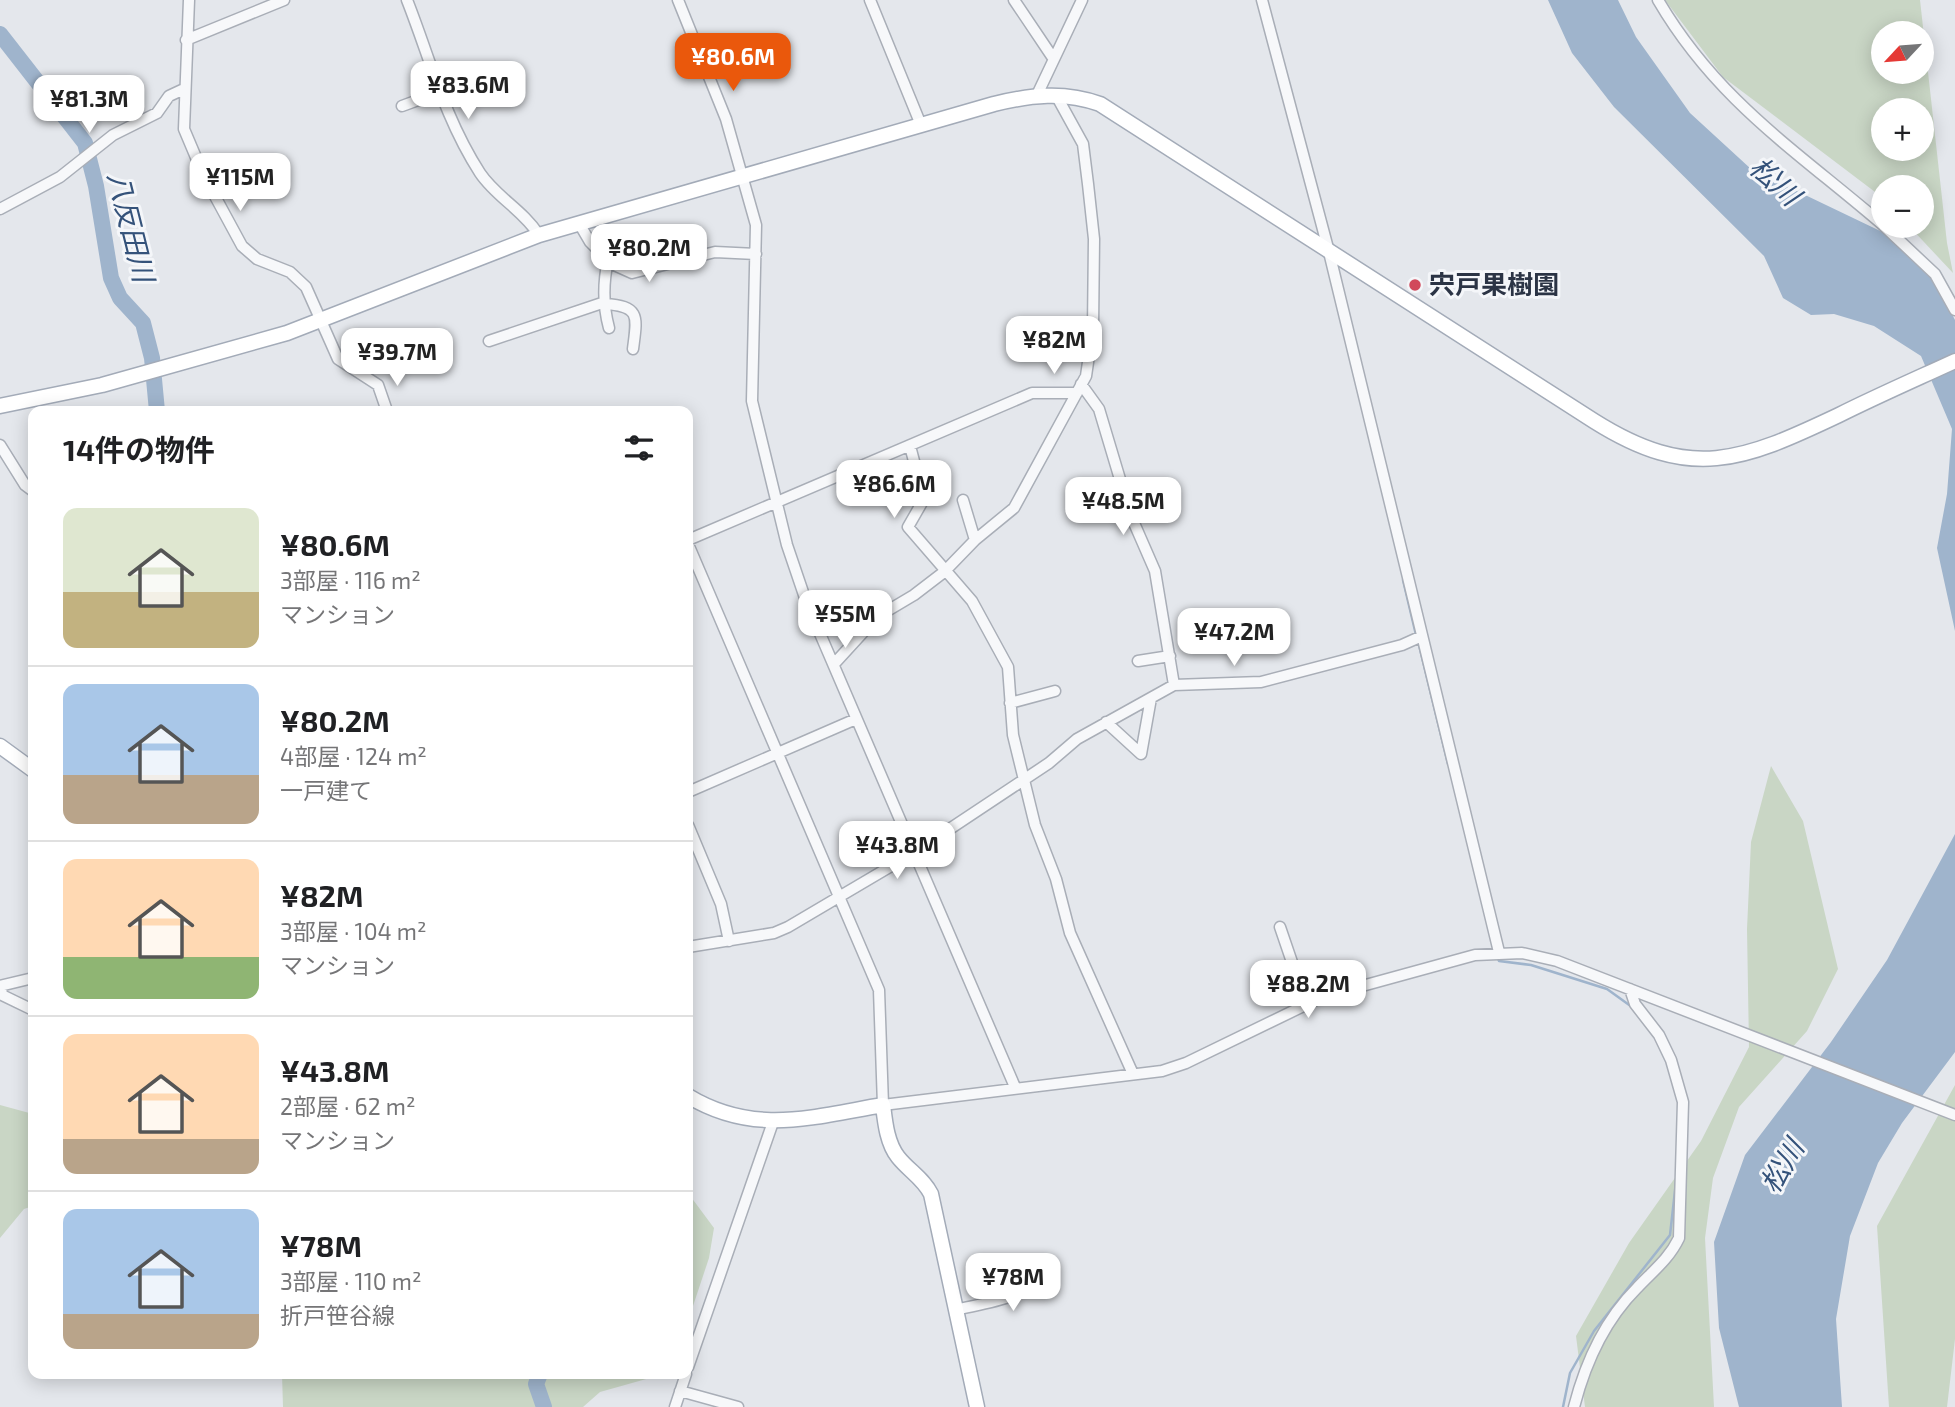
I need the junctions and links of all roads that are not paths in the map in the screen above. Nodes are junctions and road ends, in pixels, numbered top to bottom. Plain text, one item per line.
1 (189, 0) edge
2 (284, 0) edge
3 (407, 0) edge
4 (678, 0) edge
5 (870, 0) edge
6 (1014, 0) edge
7 (1083, 0) edge
8 (1262, 0) edge
9 (1658, 0) edge
10 (186, 40) junction
11 (1052, 58) junction
12 (184, 89) junction
13 (440, 92) junction
14 (1037, 95) junction
15 (1056, 95) junction
16 (402, 106) dead end
17 (921, 125) junction
18 (744, 176) junction
19 (0, 209) edge
20 (1871, 215) edge
21 (580, 225) junction
22 (538, 235) junction
23 (1897, 238) edge
24 (1329, 252) junction
25 (756, 254) junction
26 (608, 260) junction
27 (605, 303) junction
28 (1955, 310) edge
29 (322, 322) junction
30 (609, 328) dead end
31 (489, 341) dead end
32 (633, 349) dead end
33 (1955, 361) edge
34 (1079, 388) junction
35 (0, 405) edge
36 (385, 406) edge
37 (0, 445) edge
38 (910, 446) junction
39 (28, 487) edge
40 (963, 500) dead end
41 (776, 502) junction
42 (693, 540) edge
43 (975, 540) junction
44 (693, 554) edge
45 (944, 572) junction
46 (1422, 636) junction
47 (1170, 656) junction
48 (1138, 661) dead end
49 (834, 664) junction
50 (1174, 685) junction
51 (1055, 691) dead end
52 (1151, 698) junction
53 (1010, 703) junction
54 (856, 719) junction
55 (1106, 722) junction
56 (2, 751) edge
57 (778, 754) junction
58 (28, 767) edge
59 (1023, 778) junction
60 (693, 790) edge
61 (693, 837) edge
62 (915, 852) junction
63 (838, 898) junction
64 (1280, 927) dead end
65 (729, 942) junction
66 (693, 946) edge
67 (1499, 952) junction
68 (28, 979) edge
69 (1, 986) edge
70 (1630, 989) junction
71 (1311, 1002) junction
72 (28, 1008) edge
73 (1133, 1074) junction
74 (1015, 1087) junction
75 (693, 1099) edge
76 (883, 1105) junction
77 (1955, 1115) edge
78 (773, 1122) junction
79 (1049, 1273) dead end
80 (956, 1310) junction
81 (693, 1353) edge
82 (684, 1379) edge
83 (680, 1391) junction
84 (675, 1407) edge
85 (738, 1407) edge
86 (978, 1407) edge
87 (1574, 1407) edge

1 - 10 street
2 - 10 street
3 - 13 street
4 - 18 street
5 - 17 street
6 - 11 street
7 - 11 street
8 - 24 street
9 - 20 street
10 - 12 street
11 - 14 street
12 - 19 street
12 - 29 street
13 - 16 street
13 - 22 street
14 - 15 main road
14 - 17 main road
15 - 24 main road
15 - 34 street
17 - 18 main road
18 - 21 main road
18 - 25 street
21 - 22 main road
21 - 26 street
22 - 29 main road
23 - 28 street
24 - 33 main road
24 - 46 street
25 - 26 street
25 - 41 street
26 - 27 street
27 - 30 street
27 - 31 street
27 - 32 street
29 - 35 main road
29 - 36 street
34 - 38 street
34 - 43 street
34 - 47 street
37 - 39 street
38 - 41 street
38 - 45 street
40 - 43 street
41 - 42 street
41 - 49 street
43 - 45 street
44 - 57 street
45 - 49 street
45 - 53 street
46 - 50 street
46 - 67 street
47 - 48 street
47 - 50 street
49 - 54 street
50 - 52 street
51 - 53 street
52 - 55 street
52 - 55 street
53 - 59 street
54 - 57 street
54 - 62 street
55 - 59 street
56 - 58 main road
57 - 60 street
57 - 63 street
59 - 62 street
59 - 73 street
61 - 65 street
62 - 63 street
62 - 74 street
63 - 65 street
63 - 76 street
64 - 71 street
65 - 66 street
67 - 70 street
67 - 71 street
68 - 69 street
69 - 72 street
70 - 77 street
70 - 87 street
71 - 73 street
73 - 74 street
74 - 76 street
75 - 78 main road
76 - 78 main road
76 - 80 main road
78 - 81 street
79 - 80 street
80 - 86 main road
82 - 83 street
83 - 84 street
83 - 85 street

